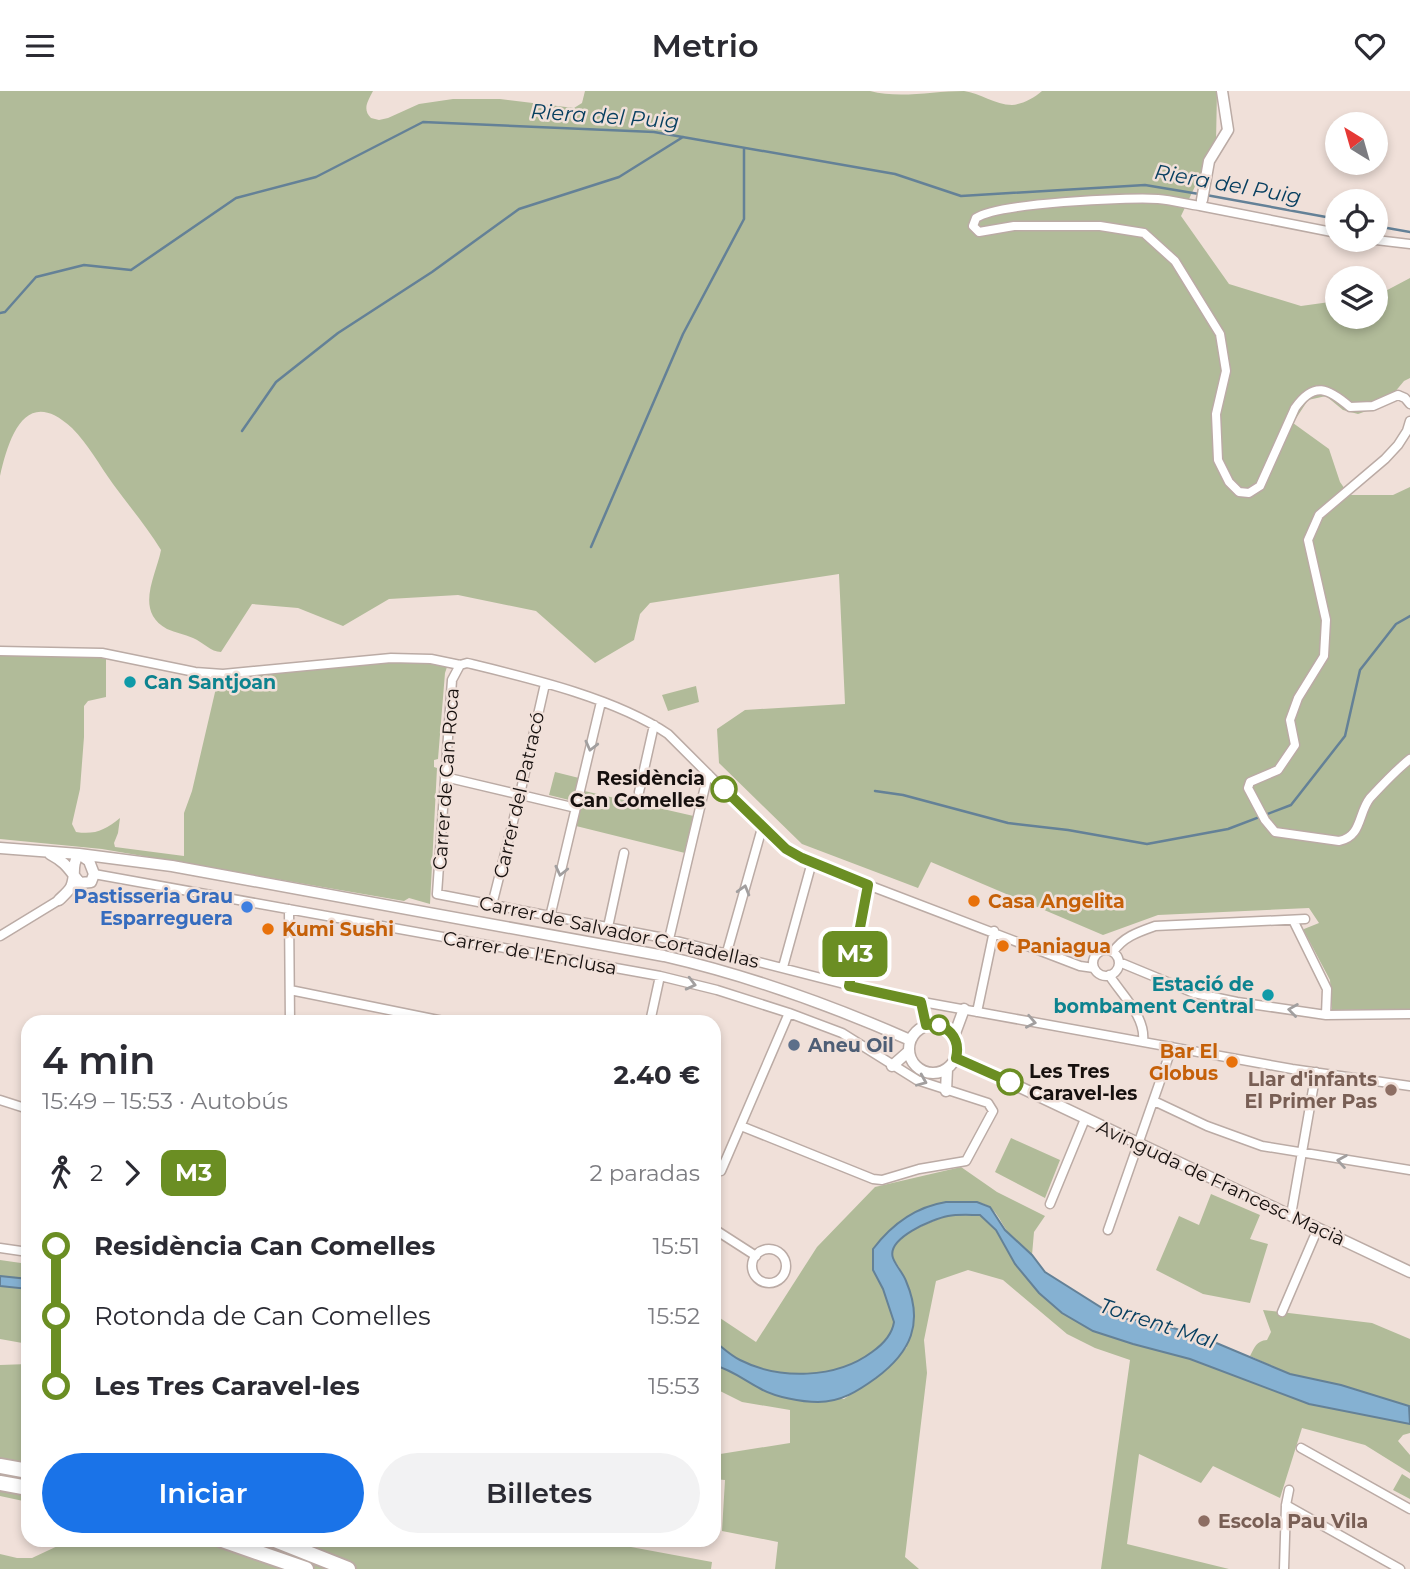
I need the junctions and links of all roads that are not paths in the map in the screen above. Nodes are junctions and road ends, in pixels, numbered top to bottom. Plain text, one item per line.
1 (1222, 91) edge
2 (1202, 198) junction
3 (1325, 230) edge
4 (1388, 241) edge
5 (1410, 244) edge
6 (1410, 404) edge
7 (1410, 421) edge
8 (0, 651) edge
9 (460, 665) junction
10 (545, 684) junction
11 (601, 702) junction
12 (654, 725) junction
13 (1410, 759) edge
14 (708, 774) junction
15 (445, 777) junction
16 (639, 792) dead end
17 (520, 794) junction
18 (576, 808) junction
19 (762, 828) junction
20 (0, 848) edge
21 (43, 851) junction
22 (624, 853) dead end
23 (79, 854) junction
24 (117, 859) junction
25 (812, 862) junction
26 (74, 873) junction
27 (94, 874) junction
28 (86, 884) junction
29 (868, 885) junction
30 (438, 894) joint
31 (59, 900) junction
32 (492, 905) junction
33 (289, 909) junction
34 (550, 917) junction
35 (1305, 919) dead end
36 (1293, 920) junction
37 (608, 927) junction
38 (994, 931) junction
39 (0, 936) edge
40 (669, 939) junction
41 (727, 952) junction
42 (1113, 952) junction
43 (1119, 962) junction
44 (783, 967) junction
45 (1094, 968) junction
46 (1109, 975) junction
47 (660, 976) junction
48 (849, 986) junction
49 (290, 990) junction
50 (921, 1002) junction
51 (964, 1009) junction
52 (977, 1011) junction
53 (789, 1013) junction
54 (1410, 1014) edge
55 (290, 1015) edge
56 (413, 1015) edge
57 (652, 1015) edge
58 (1326, 1015) junction
59 (926, 1025) junction
60 (954, 1036) junction
61 (1143, 1041) junction
62 (909, 1046) junction
63 (1172, 1048) junction
64 (956, 1058) junction
65 (892, 1066) junction
66 (947, 1069) junction
67 (1316, 1072) junction
68 (1410, 1086) edge
69 (946, 1091) junction
70 (0, 1100) edge
71 (1154, 1101) junction
72 (21, 1107) edge
73 (1085, 1119) junction
74 (741, 1126) junction
75 (1138, 1145) junction
76 (1301, 1154) junction
77 (1410, 1170) edge
78 (721, 1171) dead end
79 (1050, 1204) dead end
80 (1291, 1215) junction
81 (1318, 1228) junction
82 (1108, 1230) dead end
83 (721, 1234) edge
84 (0, 1248) edge
85 (21, 1251) edge
86 (756, 1256) junction
87 (1410, 1272) edge
88 (1282, 1312) dead end
89 (1301, 1448) dead end
90 (0, 1466) edge
91 (21, 1470) edge
92 (0, 1483) edge
93 (21, 1487) edge
94 (1289, 1490) dead end
95 (1286, 1505) junction
96 (1410, 1509) edge
97 (242, 1547) edge
98 (293, 1547) edge
99 (306, 1569) edge
100 (348, 1569) edge
101 (1284, 1569) edge
102 (1400, 1569) edge

1 - 2 street
2 - 3 street
2 - 6 street
4 - 5 street
7 - 13 street
8 - 9 street
9 - 10 street
9 - 15 street, Carrer de Can Roca
10 - 11 street
10 - 17 street, Carrer del Patracó
11 - 12 street
11 -> 18 street
12 - 14 street
12 - 16 street
14 - 19 street
14 - 40 street
15 - 17 street
15 - 30 street, Carrer de Can Roca
17 - 18 street
17 - 32 street, Carrer del Patracó
18 -> 34 street
19 - 25 street
41 -> 19 street
20 - 21 street
21 - 23 street
21 - 26 street
22 - 37 street
23 - 24 street
23 - 26 street
23 - 27 street
24 - 27 street
24 - 62 street
25 - 29 street
25 - 44 street
26 - 28 street
26 - 31 street
27 - 28 street
27 - 33 street, Carrer de l'Enclusa
28 - 31 street
29 - 38 street
29 - 48 street
30 - 32 street, Carrer de Salvador Cortadellas
31 - 39 street
32 - 34 street, Carrer de Salvador Cortadellas
33 - 47 street, Carrer de l'Enclusa
33 - 49 street
34 - 37 street, Carrer de Salvador Cortadellas
35 - 36 street
36 - 42 street
36 - 58 street
37 - 40 street, Carrer de Salvador Cortadellas
38 - 45 street
38 - 52 street
40 - 41 street, Carrer de Salvador Cortadellas
41 - 44 street, Carrer de Salvador Cortadellas
42 - 43 street
42 - 45 street
43 - 46 street
58 -> 43 street
44 - 48 street, Carrer de Salvador Cortadellas
45 - 46 street
46 - 61 street
47 -> 53 street, Carrer de l'Enclusa
47 - 57 street
48 - 50 street, Carrer de Salvador Cortadellas
49 - 55 street
49 - 56 street
50 - 51 street, Carrer de Salvador Cortadellas
50 - 59 street
51 - 52 street, Carrer de Salvador Cortadellas
51 - 60 street
52 -> 61 street, Carrer de Salvador Cortadellas
53 - 65 street, Carrer de l'Enclusa
53 - 74 street
54 - 58 street
59 - 60 street
59 - 62 street
60 - 64 street
61 - 63 street, Carrer de Salvador Cortadellas
62 - 65 street
62 - 66 street
63 - 67 street, Carrer de Salvador Cortadellas
63 - 71 street
64 - 66 street
64 - 73 street, Avinguda de Francesc Macià
65 -> 69 street, Carrer de l'Enclusa
66 - 69 street
67 - 68 street, Carrer de Salvador Cortadellas
67 - 76 street
69 - 74 street, Carrer de l'Enclusa
70 - 72 street
71 - 75 street
71 - 76 street
73 - 75 street, Avinguda de Francesc Macià
73 - 79 street
74 - 78 street
75 - 80 street, Avinguda de Francesc Macià
75 - 82 street
77 -> 76 street
76 - 80 street
80 - 81 street, Avinguda de Francesc Macià
81 - 87 street, Avinguda de Francesc Macià
81 - 88 street
83 - 86 street
84 - 85 street
86 - 86 street
89 - 96 street
90 - 91 highway
92 - 93 highway
94 - 95 street
95 - 101 street
95 - 102 street
97 - 99 highway
98 - 100 highway

